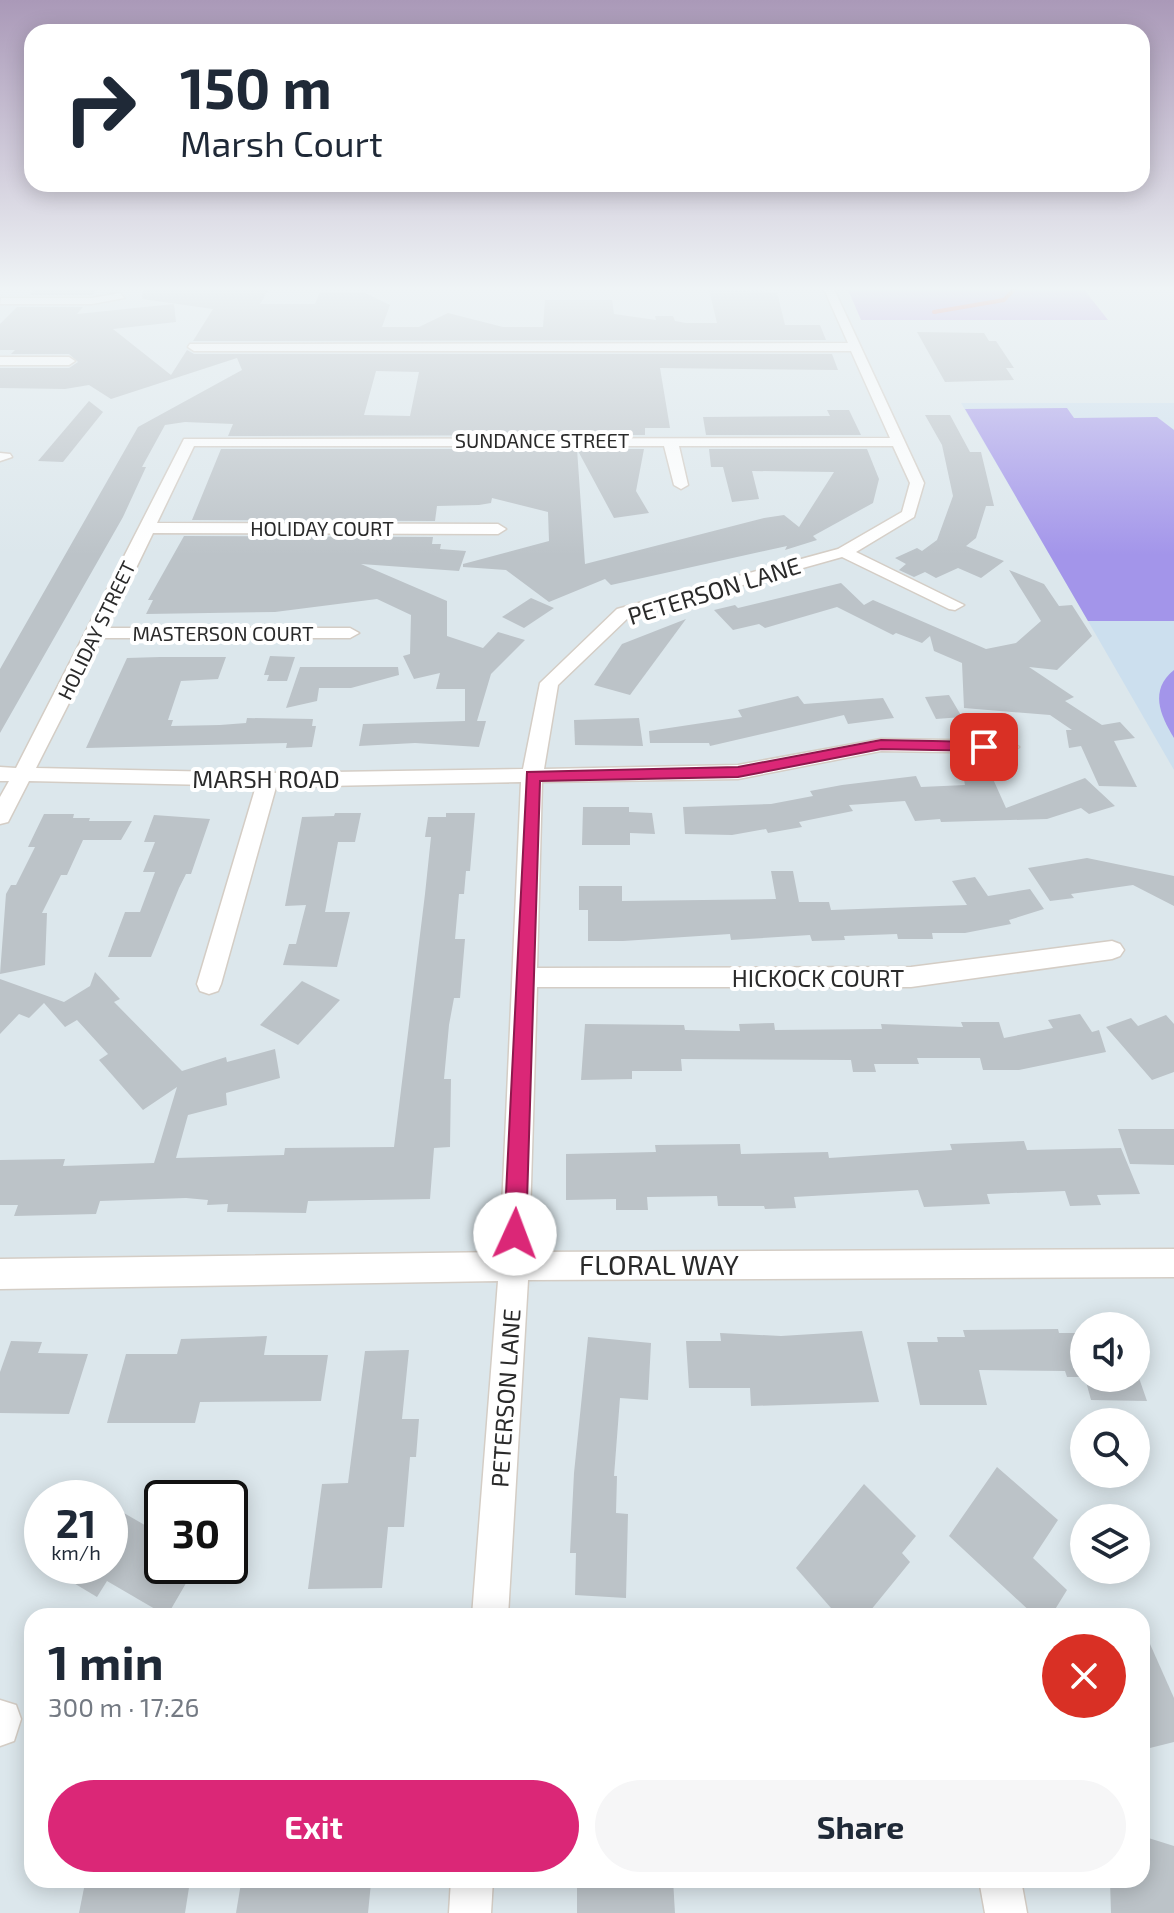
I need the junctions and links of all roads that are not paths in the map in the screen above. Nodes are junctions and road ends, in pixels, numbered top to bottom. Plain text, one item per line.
1 (869, 376) edge
2 (670, 440) junction
3 (189, 442) joint
4 (896, 442) junction
5 (681, 485) dead end
6 (146, 528) junction
7 (498, 529) dead end
8 (844, 552) junction
9 (955, 605) dead end
10 (96, 633) junction
11 (350, 633) dead end
12 (1009, 747) dead end
13 (0, 774) edge
14 (24, 774) junction
15 (532, 776) junction
16 (268, 780) junction
17 (0, 817) edge
18 (1112, 950) dead end
19 (522, 978) junction
20 (209, 984) dead end
21 (1174, 1263) edge
22 (514, 1266) junction
23 (0, 1274) edge
24 (491, 1608) edge
25 (472, 1888) edge
26 (1001, 1888) edge
27 (470, 1913) edge
28 (1006, 1913) edge

1 - 4 street, PETERSON LANE
2 - 3 street, SUNDANCE STREET
2 - 4 street, SUNDANCE STREET
2 - 5 street
3 - 6 street, HOLIDAY STREET
4 - 8 street, PETERSON LANE
6 - 7 street, HOLIDAY COURT
6 - 10 street, HOLIDAY STREET
8 - 9 street
8 - 15 street, PETERSON LANE
10 - 11 street, MASTERSON COURT
10 - 14 street, HOLIDAY STREET
12 - 15 street, MARSH ROAD
13 - 14 street, MARSH ROAD
14 - 16 street, MARSH ROAD
14 - 17 street, HOLIDAY STREET
15 - 16 street, MARSH ROAD
15 - 19 street, PETERSON LANE
16 - 20 street
18 - 19 street, HICKOCK COURT
19 - 22 street, PETERSON LANE
21 - 22 street, FLORAL WAY
22 - 23 street, FLORAL WAY
22 - 24 street, PETERSON LANE
25 - 27 street
26 - 28 street

